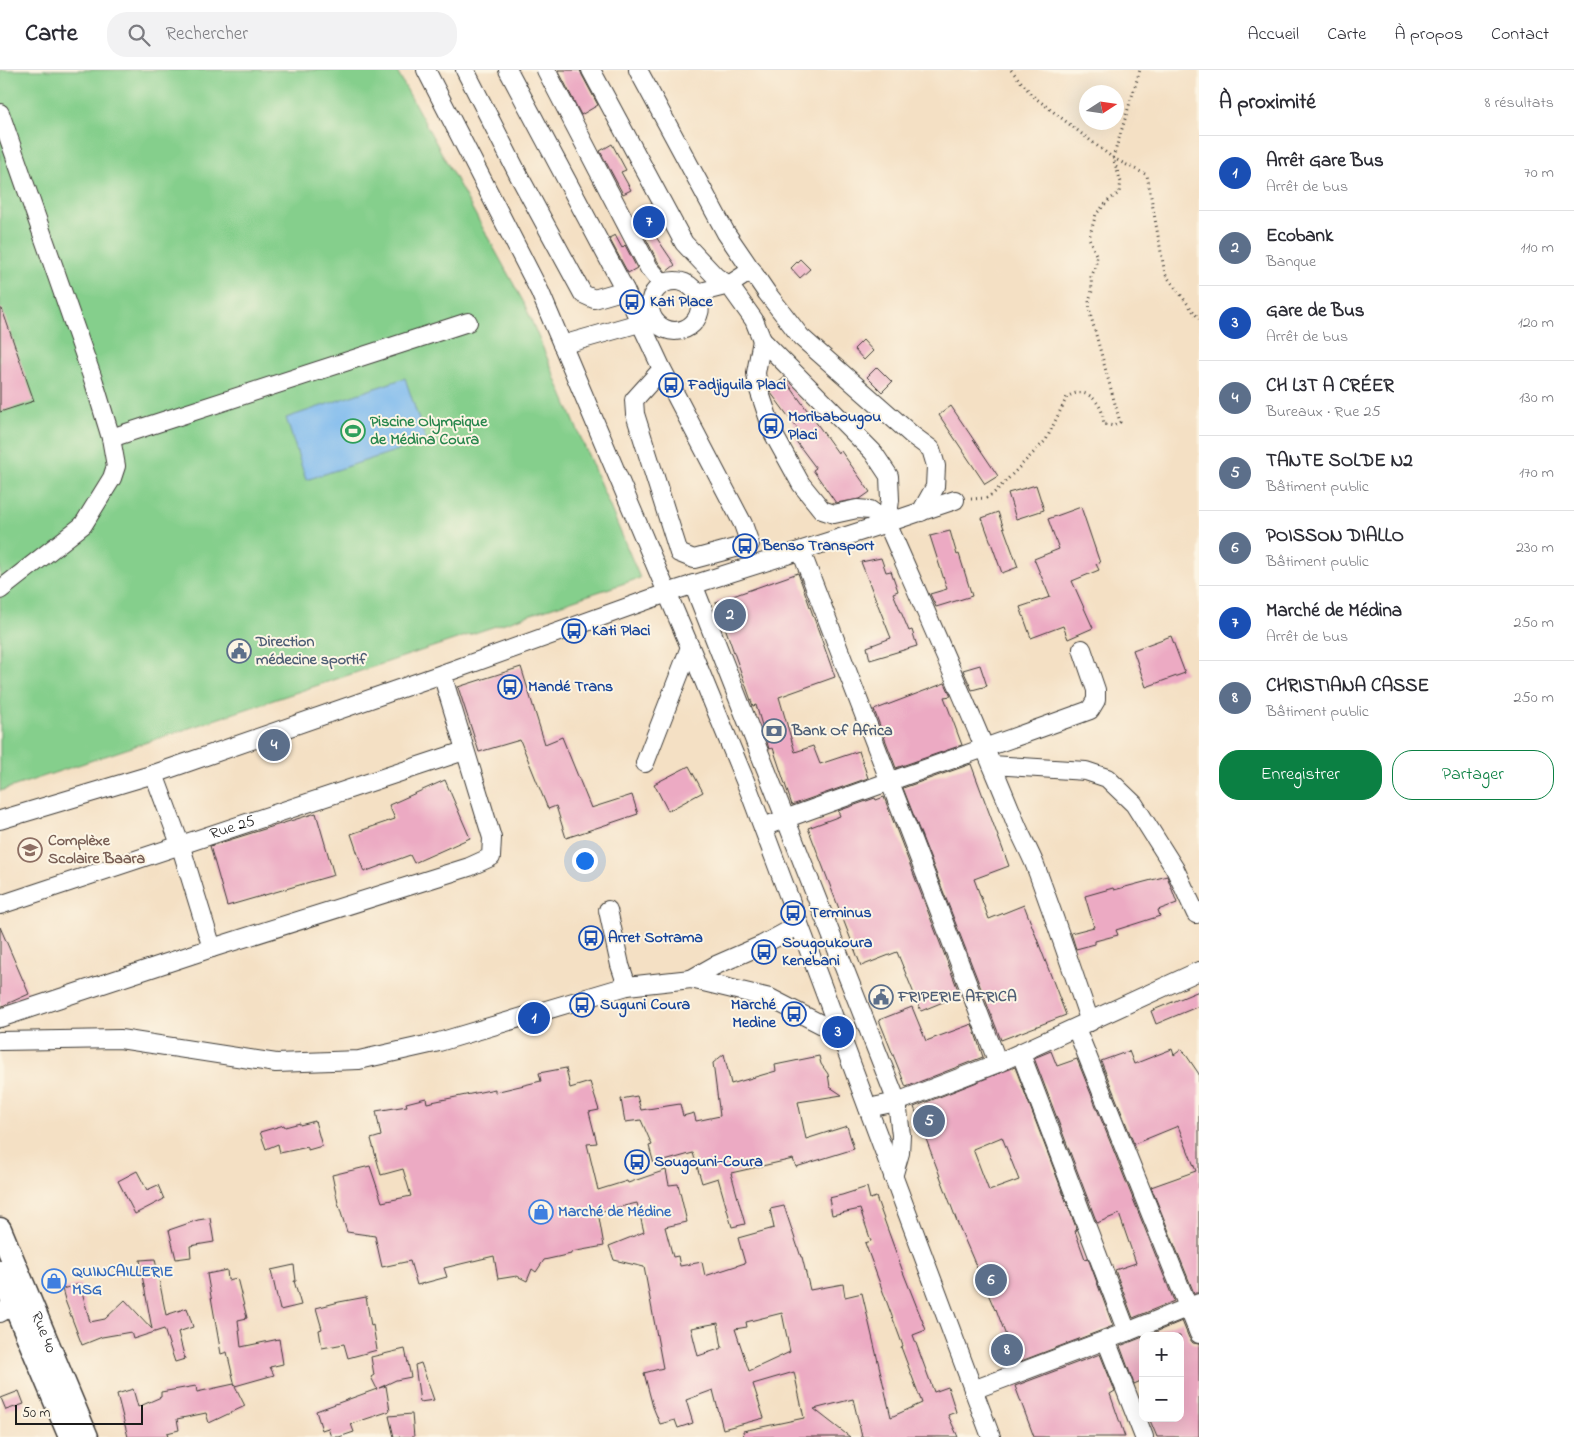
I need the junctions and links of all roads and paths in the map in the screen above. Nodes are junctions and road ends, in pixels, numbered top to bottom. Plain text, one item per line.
1 (426, 70) edge
2 (466, 70) edge
3 (508, 70) edge
4 (546, 70) edge
5 (591, 70) edge
6 (638, 70) edge
7 (1011, 70) edge
8 (1140, 70) edge
9 (0, 113) edge
10 (1113, 158) junction
11 (752, 270) junction
12 (663, 284) junction
13 (730, 285) junction
14 (625, 290) junction
15 (697, 293) junction
16 (1199, 319) edge
17 (647, 321) junction
18 (468, 322) dead end
19 (762, 340) junction
20 (562, 345) junction
21 (662, 369) junction
22 (111, 438) junction
23 (955, 500) joint
24 (921, 512) junction
25 (887, 523) junction
26 (750, 544) junction
27 (801, 550) junction
28 (755, 565) junction
29 (693, 584) junction
30 (0, 590) edge
31 (668, 593) junction
32 (690, 647) junction
33 (1082, 649) dead end
34 (442, 674) junction
35 (464, 751) junction
36 (989, 757) junction
37 (645, 764) dead end
38 (154, 774) junction
39 (890, 781) junction
40 (786, 819) junction
41 (0, 820) edge
42 (762, 828) junction
43 (180, 844) junction
44 (0, 905) edge
45 (608, 910) dead end
46 (1196, 914) dead end
47 (799, 925) junction
48 (212, 948) junction
49 (1199, 971) edge
50 (691, 979) junction
51 (627, 986) junction
52 (0, 1018) edge
53 (1083, 1025) junction
54 (840, 1034) junction
55 (0, 1042) edge
56 (1021, 1054) junction
57 (998, 1063) junction
58 (897, 1102) junction
59 (868, 1108) junction
60 (893, 1177) junction
61 (0, 1229) edge
62 (0, 1271) edge
63 (1194, 1305) edge
64 (7, 1310) edge
65 (1127, 1332) junction
66 (1199, 1334) edge
67 (1106, 1340) junction
68 (974, 1390) junction
69 (70, 1437) edge
70 (87, 1437) edge
71 (991, 1437) edge
72 (1144, 1437) edge

1 - 20 street
2 - 14 street
3 - 14 street
4 - 12 street
5 - 13 street
6 - 11 street
7 - 10 path
8 - 10 path
9 - 22 street
10 - 16 path
10 - 23 path
11 - 13 street
11 - 24 street
12 - 15 street
12 - 17 street
13 - 15 street
13 - 19 street
14 - 17 street
15 - 17 street
17 - 20 street
17 - 21 street
18 - 22 street
19 - 25 street
19 - 25 street
20 - 31 street
21 - 26 street
21 - 26 street
22 - 30 street
23 - 24 street
24 - 25 street
25 - 27 street
25 - 36 street
26 - 28 street
27 - 28 street
27 - 39 street
28 - 29 street
29 - 31 street
29 - 40 street
31 - 32 street
31 - 34 street
32 - 37 street
32 - 42 street
33 - 36 street
34 - 35 street
34 - 38 street
35 - 43 street, Rue 25
35 - 48 street
36 - 39 street
36 - 46 street
36 - 53 street
38 - 41 street
38 - 43 street
39 - 40 street
39 - 57 street
40 - 42 street
40 - 58 street
42 - 47 street
43 - 44 street, Rue 25
43 - 48 street
45 - 51 street
47 - 50 street
47 - 54 street
48 - 52 street
49 - 53 street
50 - 51 street
50 - 54 street
51 - 55 street
53 - 56 street
53 - 63 street
54 - 59 street
56 - 57 street
56 - 65 street
57 - 58 street
58 - 59 street
58 - 60 street
59 - 60 street
60 - 68 street
61 - 70 main road, Rue 40
62 - 64 main road, Rue 40
63 - 65 street
63 - 66 street
64 - 69 main road, Rue 40
65 - 67 street
67 - 68 street
67 - 72 street
68 - 71 street

